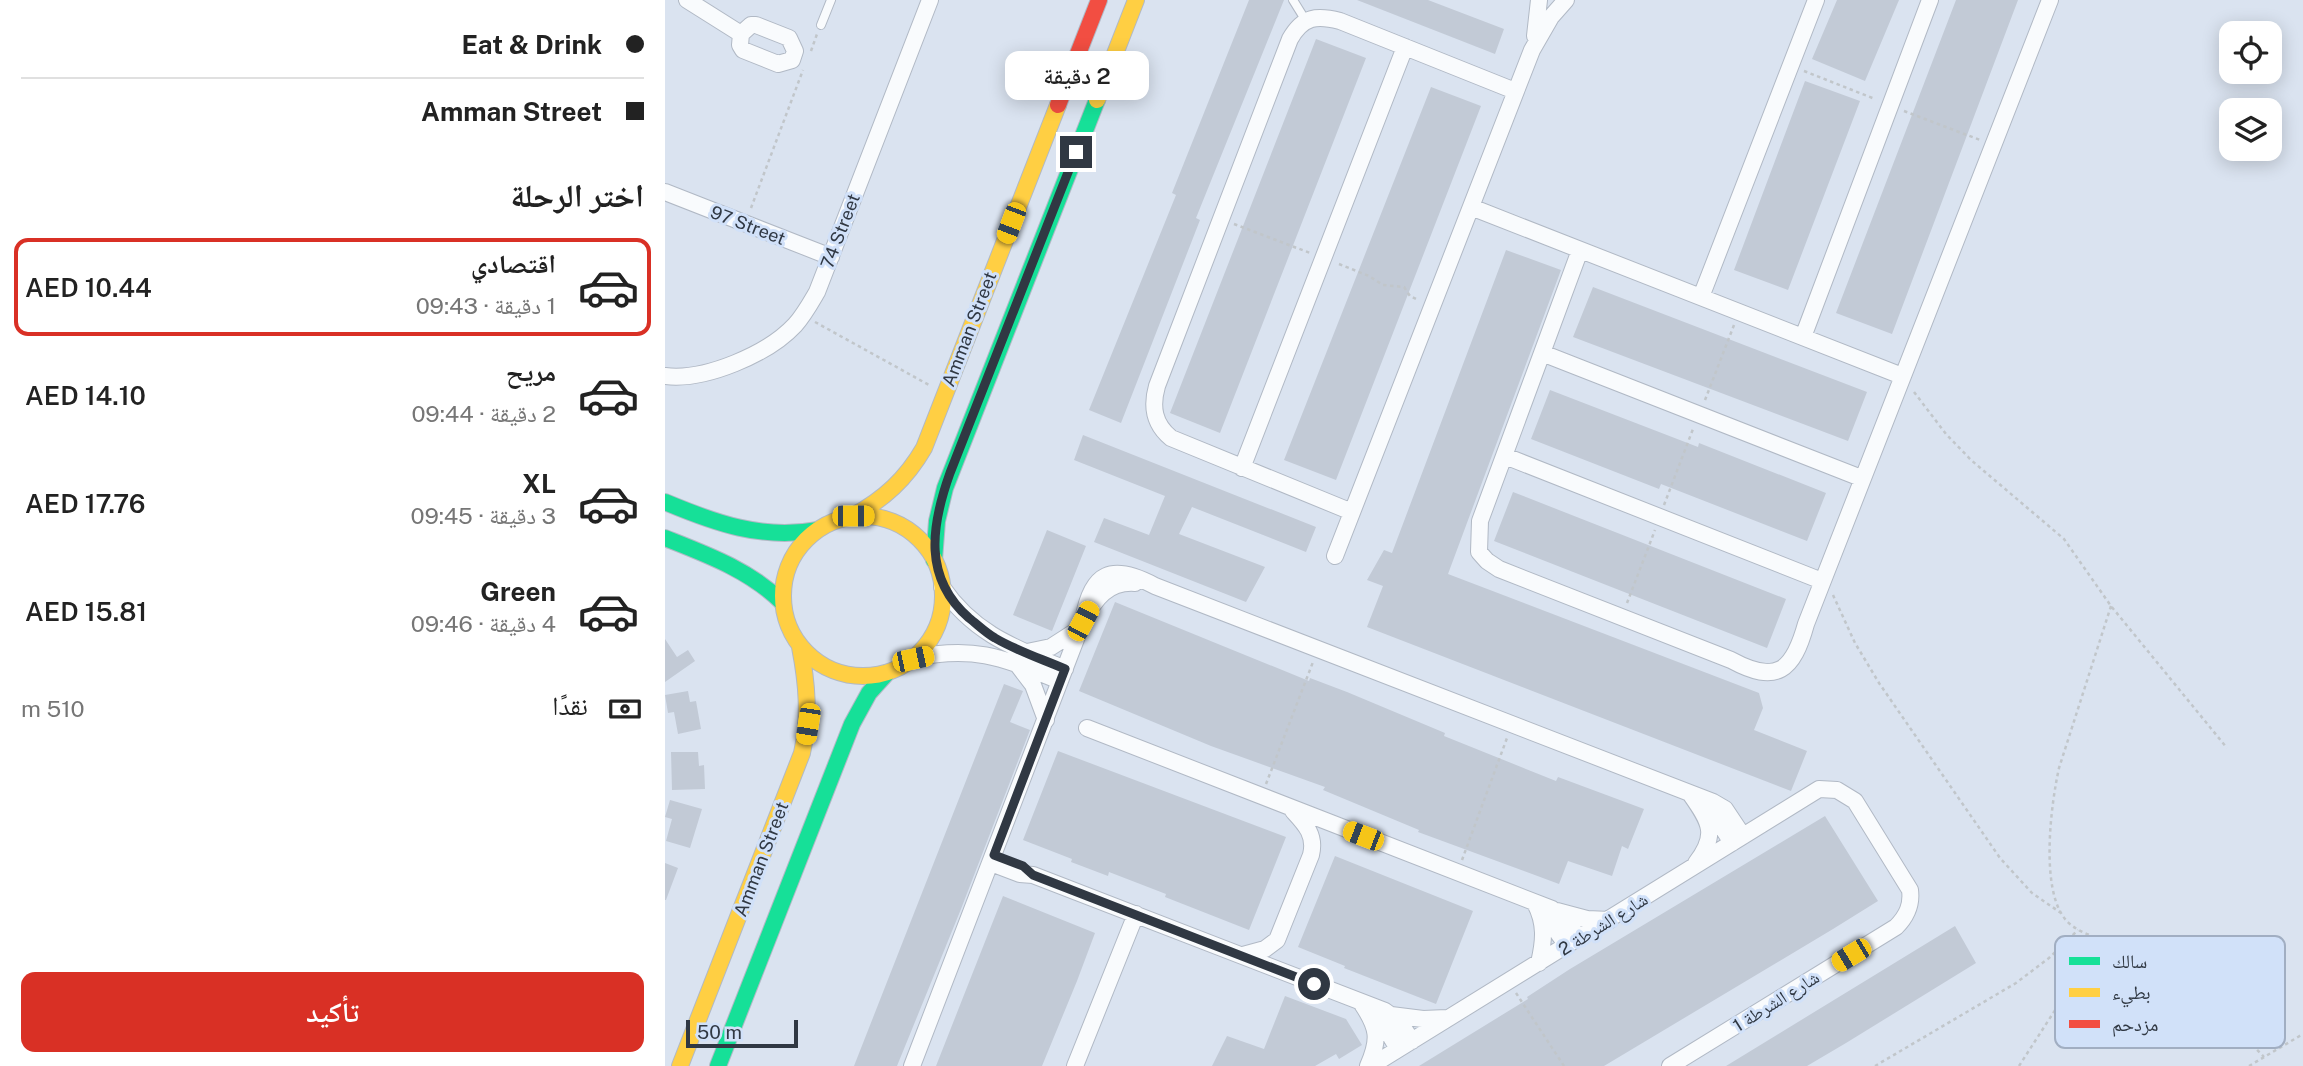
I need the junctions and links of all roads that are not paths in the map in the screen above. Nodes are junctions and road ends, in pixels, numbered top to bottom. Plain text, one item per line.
1 (687, 0) edge
2 (831, 0) edge
3 (930, 0) edge
4 (1099, 0) edge
5 (1136, 0) edge
6 (1293, 0) edge
7 (1539, 0) edge
8 (1555, 0) edge
9 (1564, 0) edge
10 (1816, 0) edge
11 (1930, 0) edge
12 (2050, 0) edge
13 (1307, 21) junction
14 (821, 24) road end
15 (741, 34) dead end
16 (1405, 47) junction
17 (1532, 50) junction
18 (1515, 91) junction
19 (665, 192) edge
20 (1471, 206) junction
21 (1580, 250) junction
22 (831, 257) junction
23 (1701, 297) junction
24 (1803, 337) junction
25 (1542, 353) junction
26 (665, 376) edge
27 (1902, 376) junction
28 (1504, 456) junction
29 (1242, 468) junction
30 (1861, 478) junction
31 (665, 502) edge
32 (1352, 512) junction
33 (853, 516) junction
34 (817, 530) junction
35 (665, 538) edge
36 (1335, 556) dead end
37 (935, 560) junction
38 (1822, 581) junction
39 (942, 586) junction
40 (782, 602) junction
41 (1082, 624) junction
42 (800, 647) junction
43 (1019, 657) junction
44 (913, 659) junction
45 (887, 673) junction
46 (1063, 675) junction
47 (1046, 719) junction
48 (1087, 728) dead end
49 (1698, 797) junction
50 (1292, 809) junction
51 (1725, 809) junction
52 (1775, 817) junction
53 (1737, 840) junction
54 (992, 859) junction
55 (1693, 868) junction
56 (1535, 903) junction
57 (1910, 907) joint
58 (1553, 909) junction
59 (1136, 914) junction
60 (1609, 920) junction
61 (1573, 942) junction
62 (1241, 955) junction
63 (1539, 963) junction
64 (1367, 1006) junction
65 (1391, 1015) junction
66 (1449, 1018) junction
67 (1405, 1045) junction
68 (680, 1066) edge
69 (718, 1066) edge
70 (912, 1066) edge
71 (1075, 1066) edge
72 (1369, 1066) edge
73 (1670, 1066) edge

1 - 15 street
2 - 14 lane
3 - 22 street, 74 Street
4 - 33 main road, Amman Street
5 - 37 main road, Amman Street
6 - 13 lane
7 - 17 street
8 - 9 street
9 - 17 street
10 - 23 street
11 - 24 street
12 - 27 street
13 - 16 street
13 - 29 street
16 - 18 street
16 - 29 street
17 - 18 street
18 - 20 street
19 - 22 street, 97 Street
20 - 21 street
20 - 32 street
21 - 23 street
21 - 25 street
22 - 26 street, 74 Street
23 - 24 street
24 - 27 street
25 - 28 street
25 - 30 street
27 - 30 street
28 - 38 street
28 - 38 street
29 - 32 street
30 - 38 street
31 - 34 main road
32 - 36 street
33 - 34 main road
33 - 37 main road
34 - 40 main road
35 - 40 main road
37 - 39 main road
39 - 43 street
39 - 44 main road
40 - 42 main road
41 - 43 street
41 - 46 street
41 - 49 street
42 - 45 main road
42 - 68 main road, Amman Street
43 - 44 street
43 - 46 street
43 - 47 street
44 - 45 main road
45 - 69 main road, Amman Street
46 - 47 street
47 - 54 street
48 - 50 street
49 - 51 street
49 - 53 street
49 - 55 street
50 - 56 street
50 - 62 street
51 - 52 street
51 - 53 street
52 - 53 street, شارع الشرطة 2
52 - 57 street, شارع الشرطة 2
53 - 55 street, شارع الشرطة 2
54 - 59 street
54 - 70 street
55 - 60 street, شارع الشرطة 2
56 - 58 street
56 - 61 street
56 - 63 street
57 - 73 street, شارع الشرطة 1
58 - 60 street
58 - 61 street
59 - 62 street
59 - 71 street
60 - 61 street, شارع الشرطة 2
61 - 63 street, شارع الشرطة 2
62 - 64 street
63 - 66 street, شارع الشرطة 2
64 - 65 street
64 - 67 street
64 - 72 street
65 - 66 street
65 - 67 street
66 - 67 street, شارع الشرطة 2
67 - 72 street, شارع الشرطة 2

